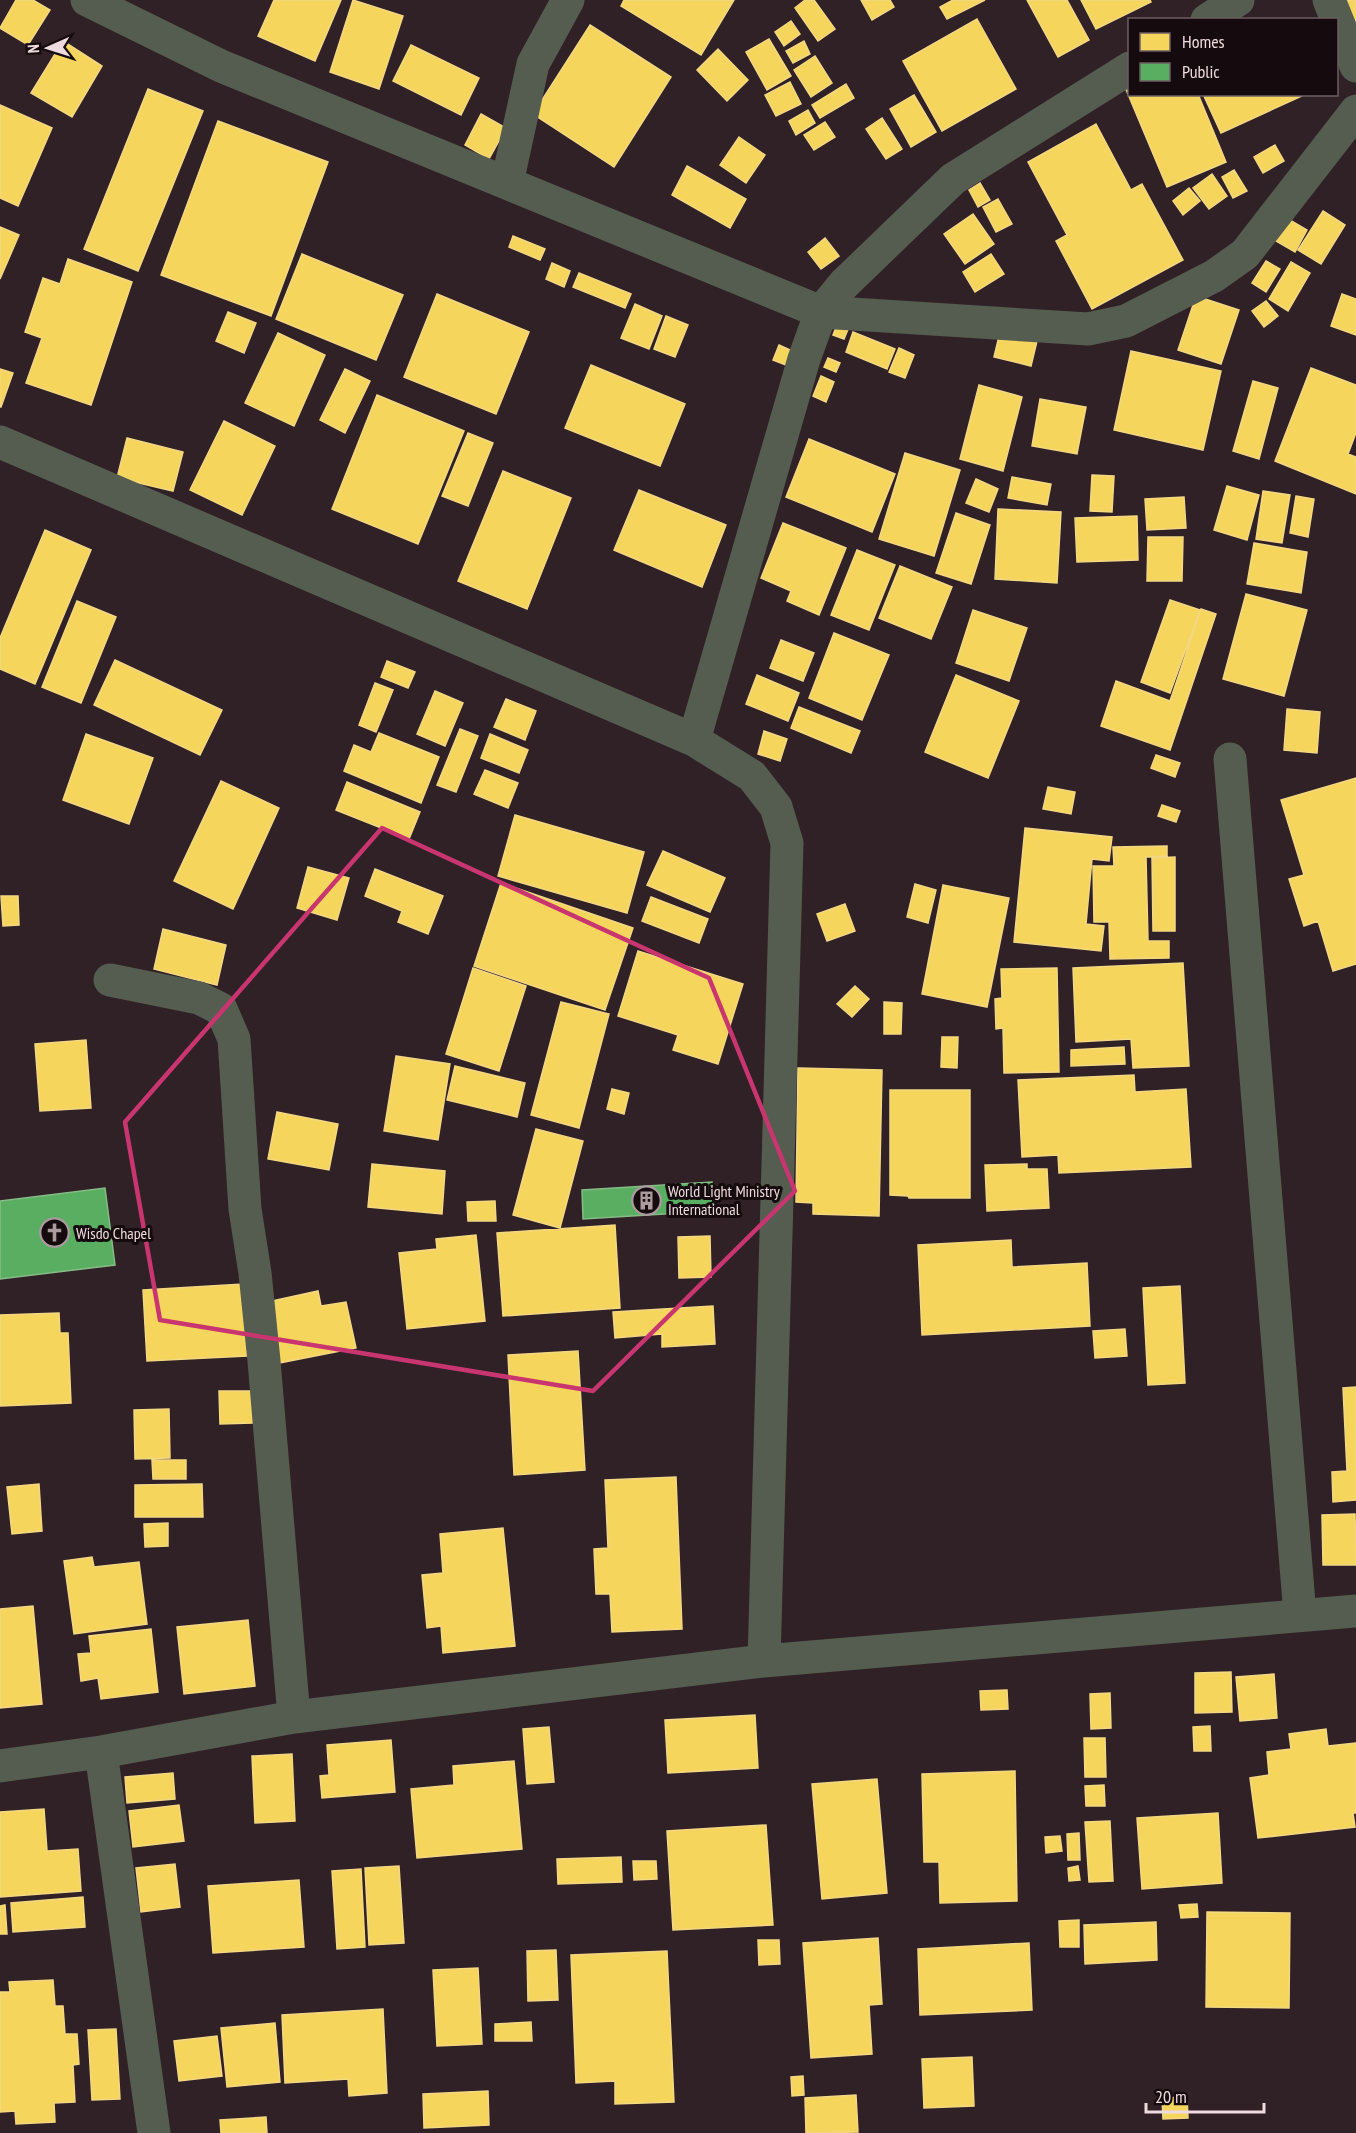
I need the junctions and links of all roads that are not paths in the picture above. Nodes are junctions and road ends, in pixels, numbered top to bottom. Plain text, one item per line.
1 (87, 0) edge
2 (568, 0) edge
3 (1238, 0) edge
4 (1329, 0) edge
5 (1209, 18) edge
6 (1336, 18) edge
7 (1338, 22) edge
8 (1356, 66) edge
9 (1128, 69) edge
10 (1356, 111) edge
11 (507, 183) junction
12 (821, 312) junction
13 (0, 442) edge
14 (694, 740) junction
15 (1230, 759) dead end
16 (110, 980) dead end
17 (1356, 1611) edge
18 (1300, 1615) junction
19 (764, 1661) junction
20 (294, 1717) junction
21 (101, 1752) junction
22 (0, 1766) edge
23 (154, 2133) edge

1 - 11 street
2 - 11 street
3 - 5 street
4 - 6 street
7 - 8 street
9 - 12 street
10 - 12 street
11 - 12 street
12 - 14 street
13 - 14 street
14 - 19 street
15 - 18 street
16 - 20 street
17 - 18 street
18 - 19 street
19 - 20 street
20 - 21 street
21 - 22 street
21 - 23 street

